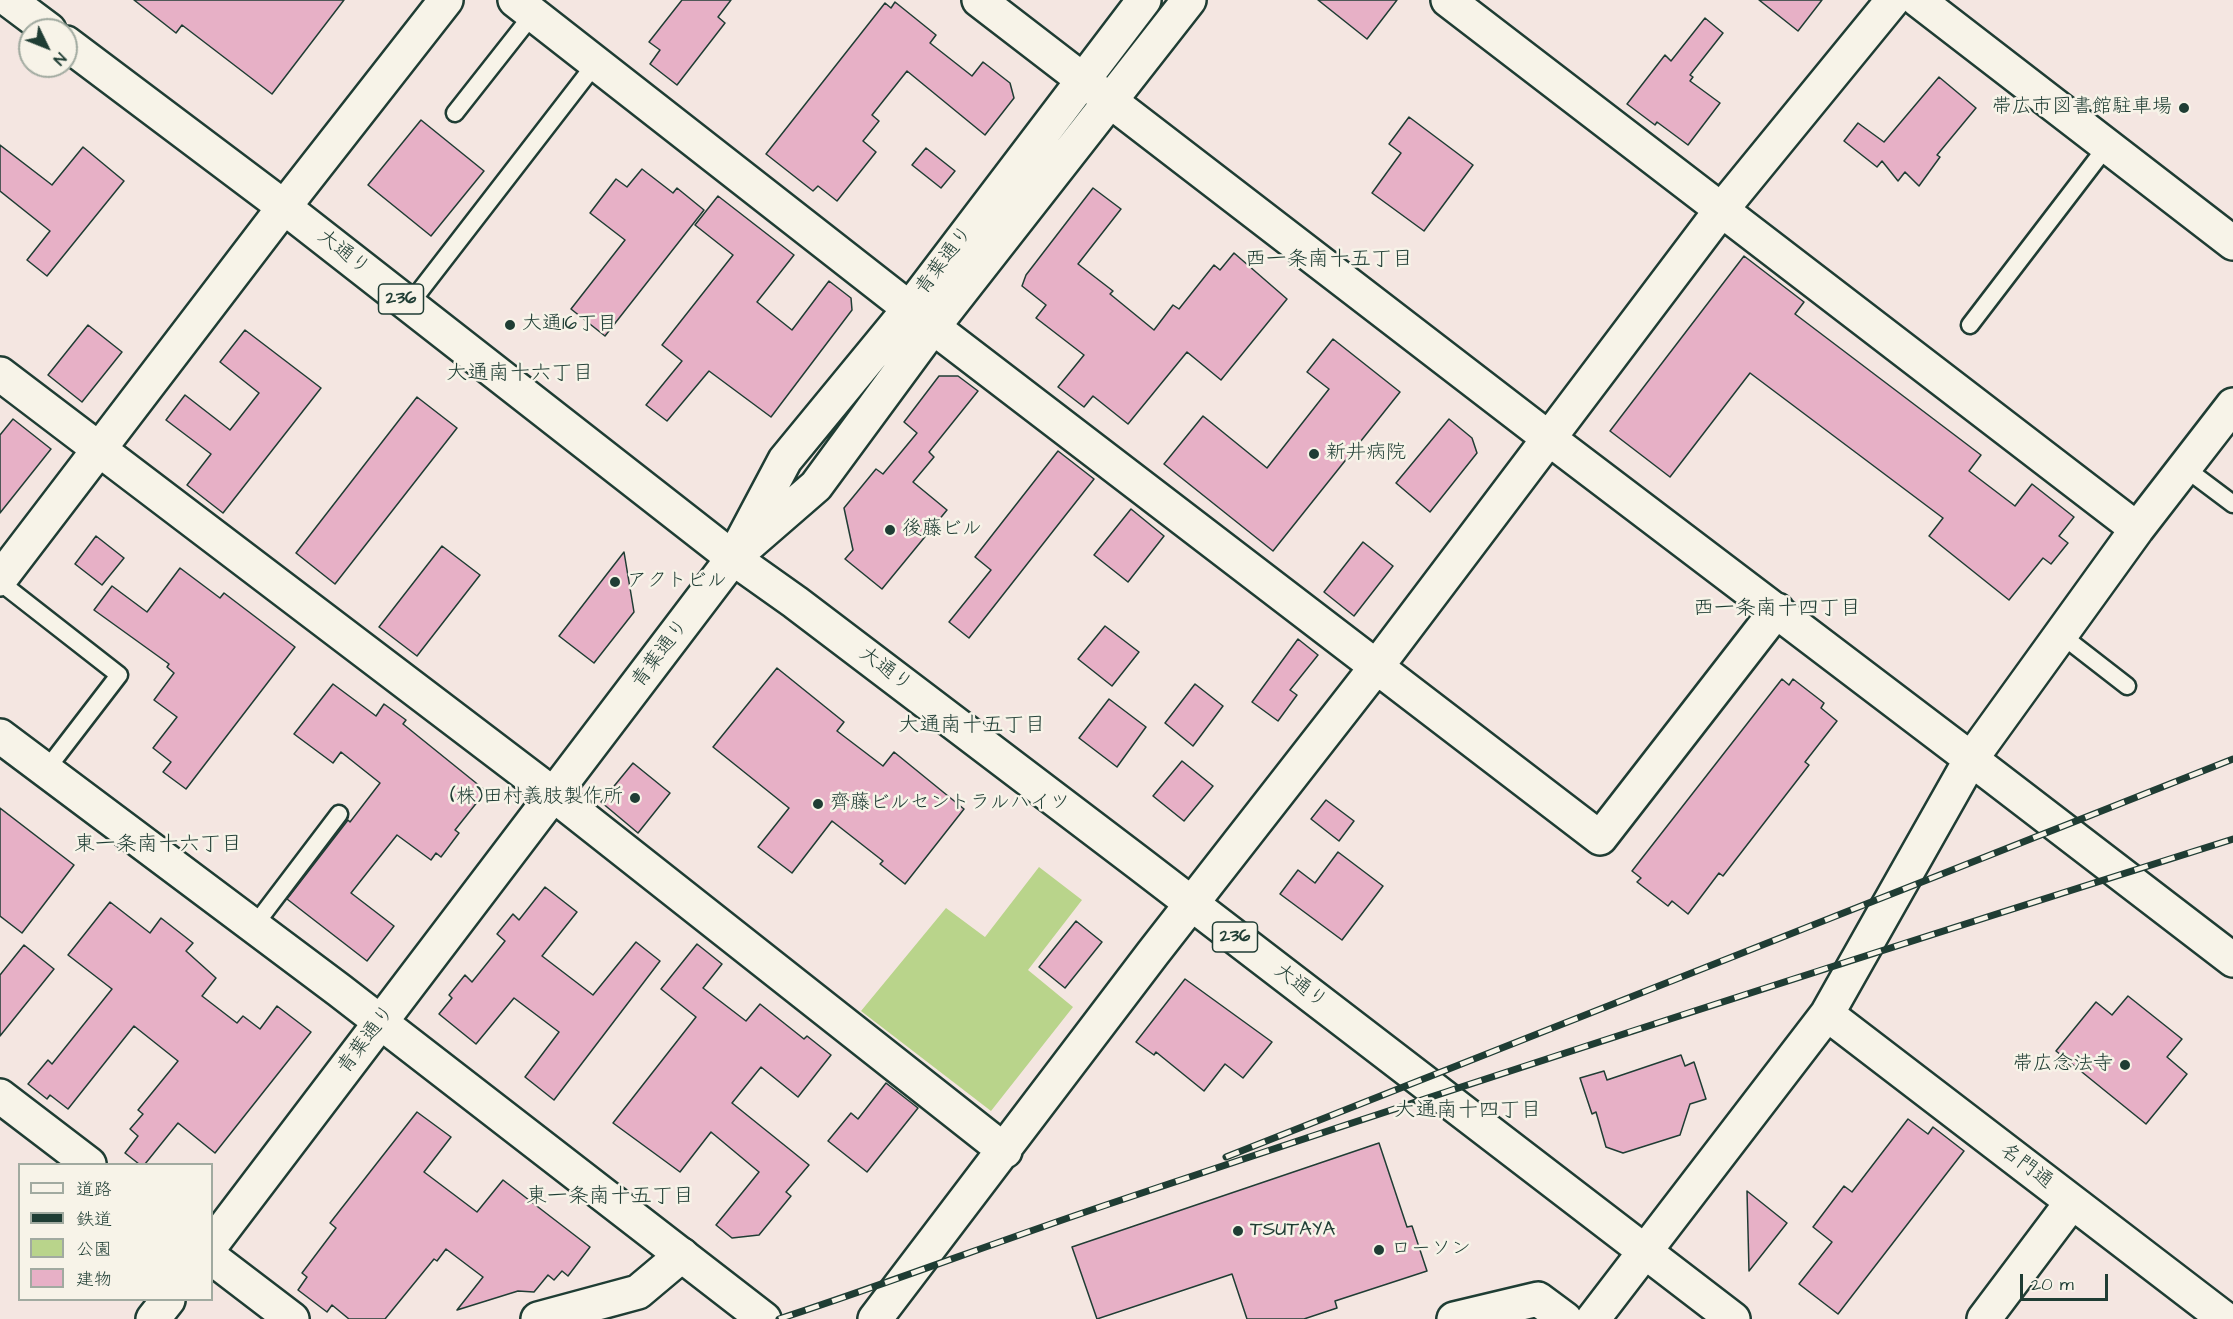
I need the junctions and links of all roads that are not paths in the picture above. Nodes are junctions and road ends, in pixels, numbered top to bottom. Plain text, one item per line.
1 (9, 0) edge
2 (446, 0) edge
3 (979, 0) edge
4 (1144, 0) edge
5 (1188, 0) edge
6 (1448, 0) edge
7 (1893, 0) edge
8 (1918, 0) edge
9 (524, 7) edge
10 (33, 18) edge
11 (78, 52) edge
12 (596, 63) junction
13 (1083, 80) junction
14 (1111, 100) junction
15 (455, 113) dead end
16 (2107, 146) junction
17 (284, 207) junction
18 (1722, 210) junction
19 (2233, 243) edge
20 (408, 304) junction
21 (921, 318) junction
22 (1970, 325) dead end
23 (0, 374) edge
24 (2233, 405) edge
25 (1547, 437) junction
26 (100, 450) junction
27 (2185, 468) junction
28 (2233, 504) edge
29 (2137, 529) junction
30 (734, 558) junction
31 (0, 581) edge
32 (1777, 610) junction
33 (2060, 634) junction
34 (1377, 666) junction
35 (2127, 686) dead end
36 (0, 736) edge
37 (1971, 759) junction
38 (46, 770) junction
39 (554, 795) junction
40 (339, 814) dead end
41 (1191, 904) junction
42 (254, 926) junction
43 (2233, 960) edge
44 (1827, 1014) junction
45 (381, 1022) junction
46 (0, 1096) edge
47 (1005, 1151) junction
48 (88, 1163) edge
49 (2072, 1202) junction
50 (213, 1243) edge
51 (1646, 1250) junction
52 (682, 1255) junction
53 (213, 1259) edge
54 (166, 1301) edge
55 (153, 1319) edge
56 (292, 1319) edge
57 (538, 1319) edge
58 (764, 1319) edge
59 (875, 1319) edge
60 (1454, 1319) edge
61 (1565, 1319) edge
62 (1593, 1319) edge
63 (1733, 1319) edge
64 (1984, 1319) edge
65 (2225, 1319) edge

1 - 10 main road
2 - 17 main road
3 - 13 main road
4 - 13 main road, 青葉通り
5 - 14 main road
6 - 18 main road
7 - 18 main road
8 - 16 main road
9 - 12 main road
9 - 15 lane
11 - 17 main road, 大通り / 236
12 - 20 lane
12 - 21 main road
13 - 14 main road
13 - 21 main road, 青葉通り
14 - 21 main road
14 - 25 main road
16 - 19 main road
16 - 22 lane
17 - 20 main road, 大通り / 236
17 - 26 main road
18 - 25 main road
18 - 29 main road
20 - 30 main road, 大通り / 236
21 - 30 main road, 青葉通り
21 - 34 main road
23 - 26 main road
24 - 27 main road
25 - 32 main road
25 - 34 main road
26 - 31 main road
26 - 39 main road
27 - 28 lane
27 - 29 main road
29 - 33 main road
30 - 39 main road, 青葉通り
30 - 41 main road, 大通り / 236
31 - 38 lane
32 - 34 main road
32 - 37 main road
33 - 35 lane
33 - 37 main road
34 - 41 main road
36 - 38 main road
37 - 43 main road
37 - 44 main road
38 - 42 main road
39 - 45 main road, 青葉通り
39 - 47 main road
40 - 42 lane
41 - 47 main road
41 - 51 main road, 大通り / 236
42 - 45 main road
44 - 49 main road, 名門通
44 - 51 main road
45 - 50 main road, 青葉通り
45 - 52 main road
46 - 48 main road
47 - 59 main road
49 - 64 main road
49 - 65 main road, 名門通
51 - 62 main road
51 - 63 main road, 大通り / 236
52 - 57 main road
52 - 58 main road
53 - 56 main road
54 - 55 main road
60 - 61 main road

